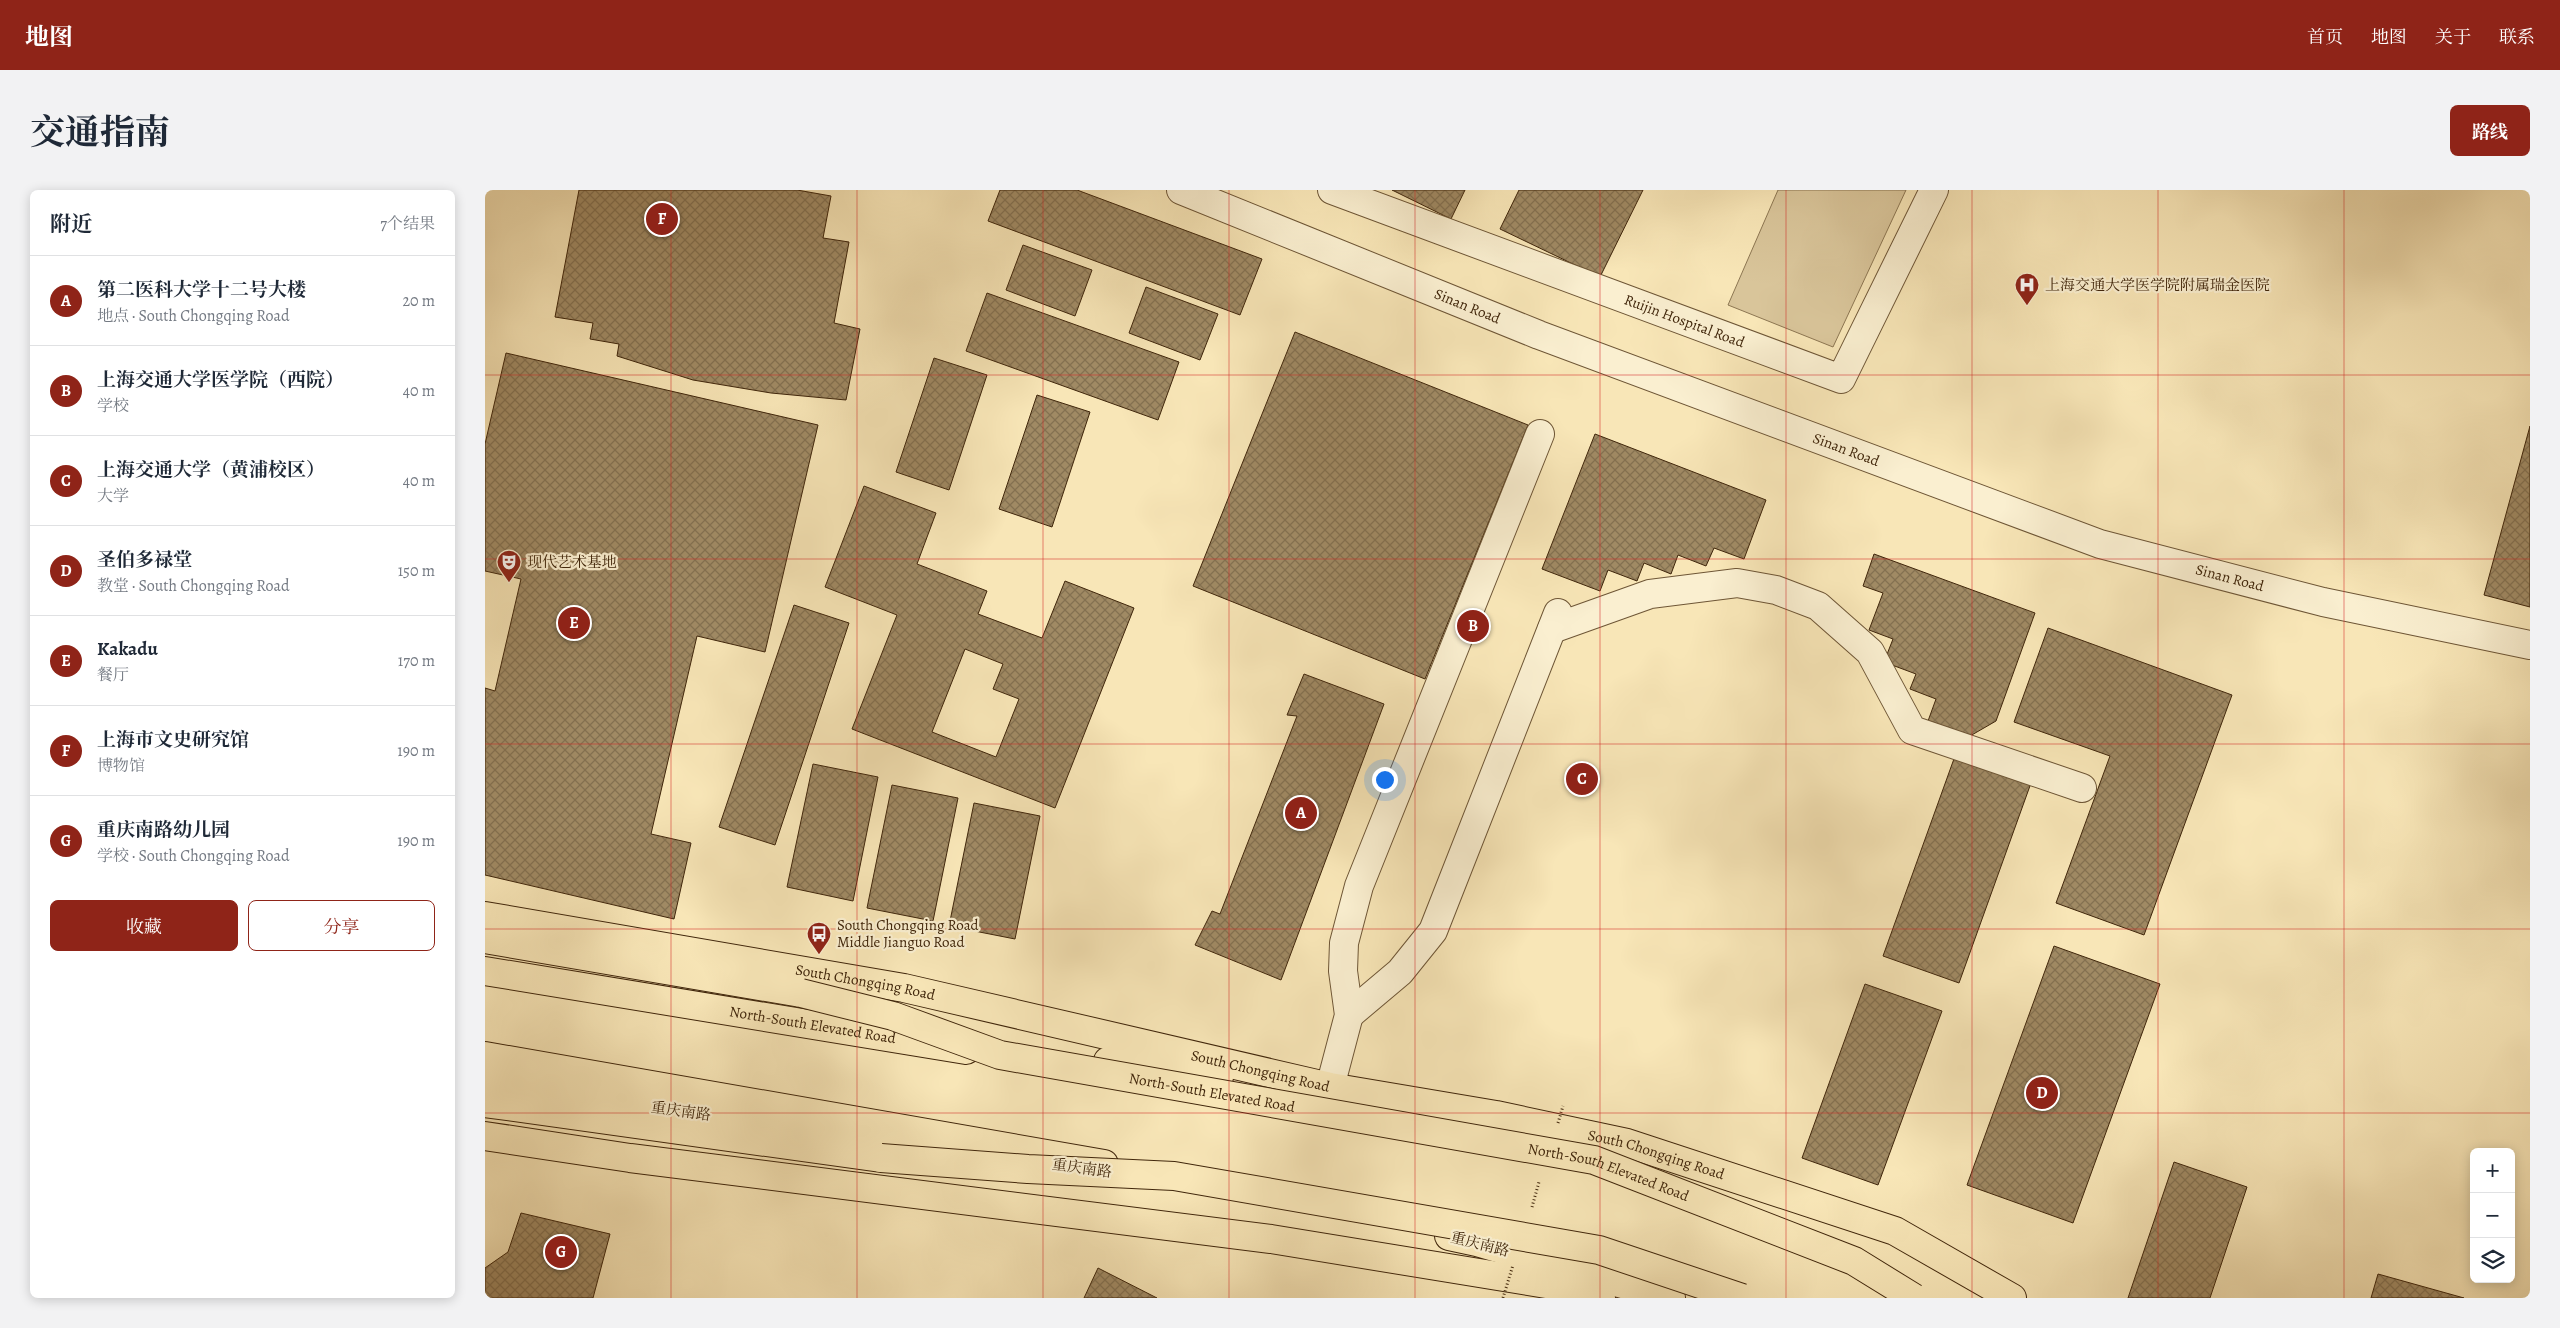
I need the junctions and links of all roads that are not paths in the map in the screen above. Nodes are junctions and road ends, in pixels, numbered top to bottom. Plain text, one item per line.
1 (1181, 190) edge
2 (1331, 190) edge
3 (1934, 190) edge
4 (1540, 434) dead end
5 (2530, 645) edge
6 (2081, 788) dead end
7 (485, 916) edge
8 (485, 939) edge
9 (485, 962) edge
10 (485, 971) edge
11 (1349, 1014) junction
12 (1000, 1055) junction
13 (485, 1056) edge
14 (485, 1083) edge
15 (1330, 1087) junction
16 (485, 1103) edge
17 (485, 1136) edge
18 (1173, 1176) junction
19 (1602, 1298) edge
20 (1671, 1298) edge
21 (1742, 1298) edge
22 (1914, 1298) edge
23 (2012, 1298) edge

1 - 5 street, Sinan Road
2 - 3 street, Ruijin Hospital Road
4 - 11 street
6 - 11 street
7 - 15 main road, South Chongqing Road
8 - 12 main road, bridge
9 - 15 main road
10 - 12 main road, North-South Elevated Road, bridge
11 - 15 street
12 - 22 main road, North-South Elevated Road, bridge
13 - 18 main road, bridge
14 - 20 main road, 重庆南路
15 - 23 main road, South Chongqing Road
16 - 18 main road, bridge
17 - 19 main road
18 - 21 main road, bridge

